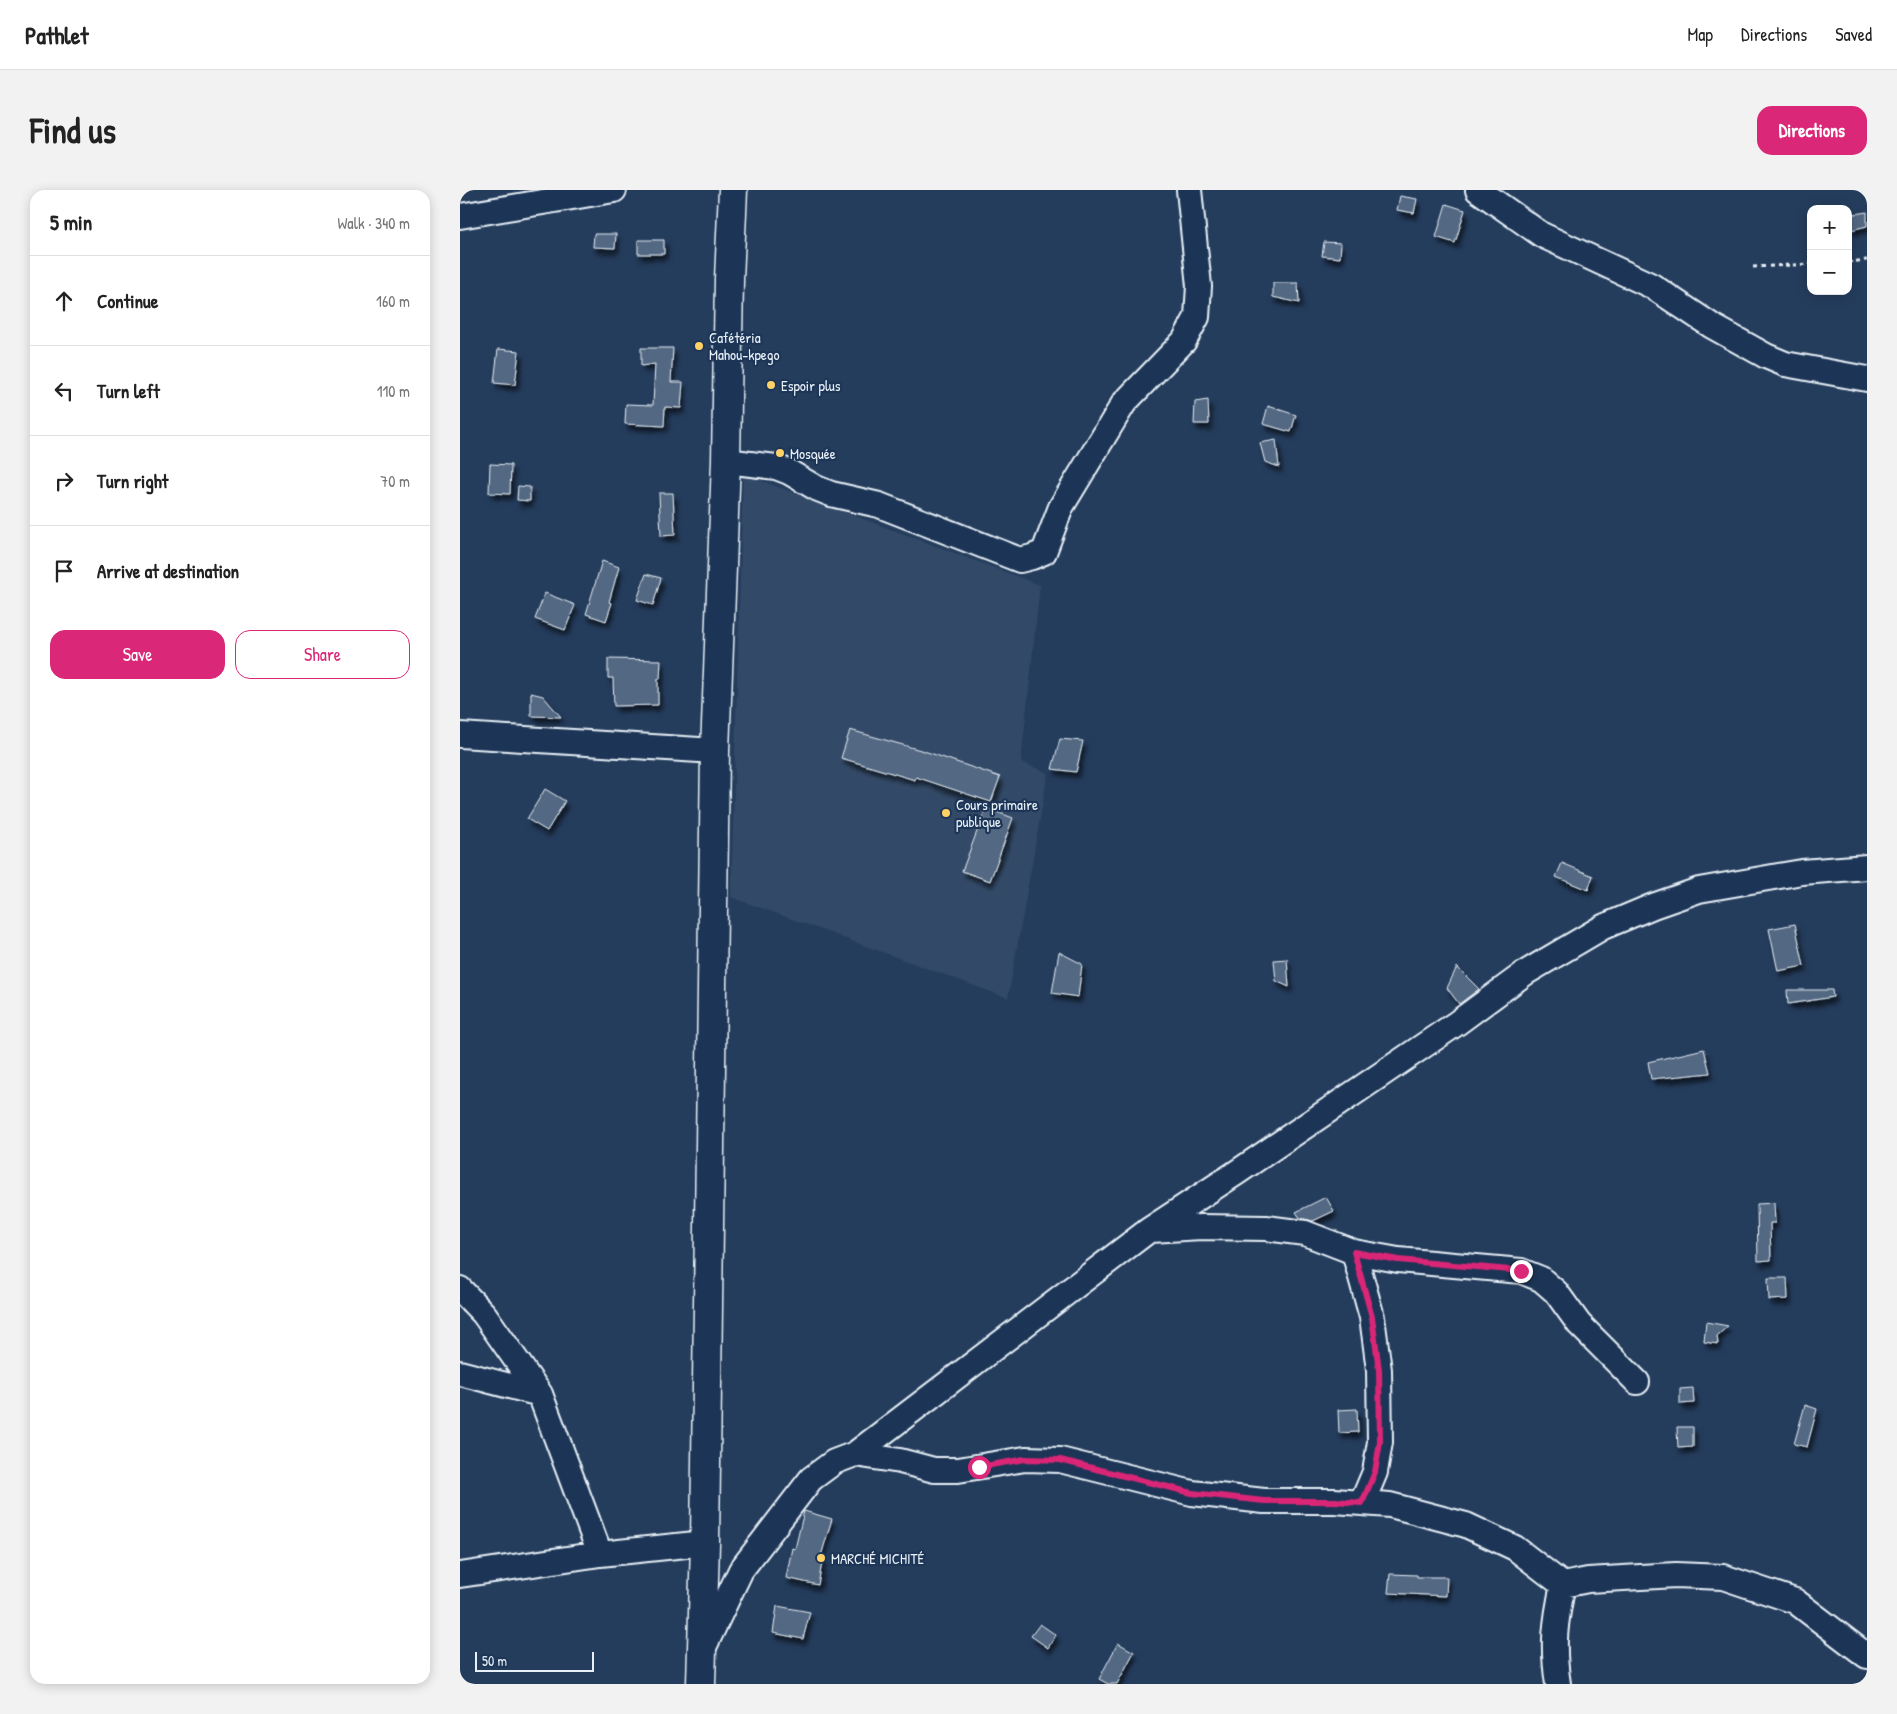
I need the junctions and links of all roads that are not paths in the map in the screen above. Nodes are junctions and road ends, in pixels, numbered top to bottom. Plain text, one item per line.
1 (614, 190) edge
2 (733, 190) edge
3 (1189, 190) edge
4 (1478, 190) edge
5 (460, 216) edge
6 (1867, 379) edge
7 (726, 461) junction
8 (460, 735) edge
9 (715, 751) junction
10 (1867, 867) edge
11 (1149, 1230) junction
12 (1354, 1252) junction
13 (460, 1289) edge
14 (460, 1373) edge
15 (1637, 1382) dead end
16 (540, 1394) junction
17 (855, 1454) junction
18 (1362, 1503) junction
19 (705, 1543) junction
20 (600, 1554) junction
21 (460, 1575) edge
22 (1563, 1585) junction
23 (701, 1653) junction
24 (1867, 1656) edge
25 (701, 1684) edge
26 (1558, 1684) edge

1 - 5 street
2 - 7 highway
3 - 7 street
4 - 6 street
7 - 9 highway
8 - 9 street
9 - 19 highway
10 - 11 street
11 - 12 street
11 - 17 street
12 - 15 street
12 - 18 street
13 - 16 street
14 - 16 street
16 - 20 street
17 - 18 street
17 - 23 street
18 - 22 street
19 - 20 street
19 - 23 highway
20 - 21 street
22 - 24 street
22 - 26 street
23 - 25 highway

